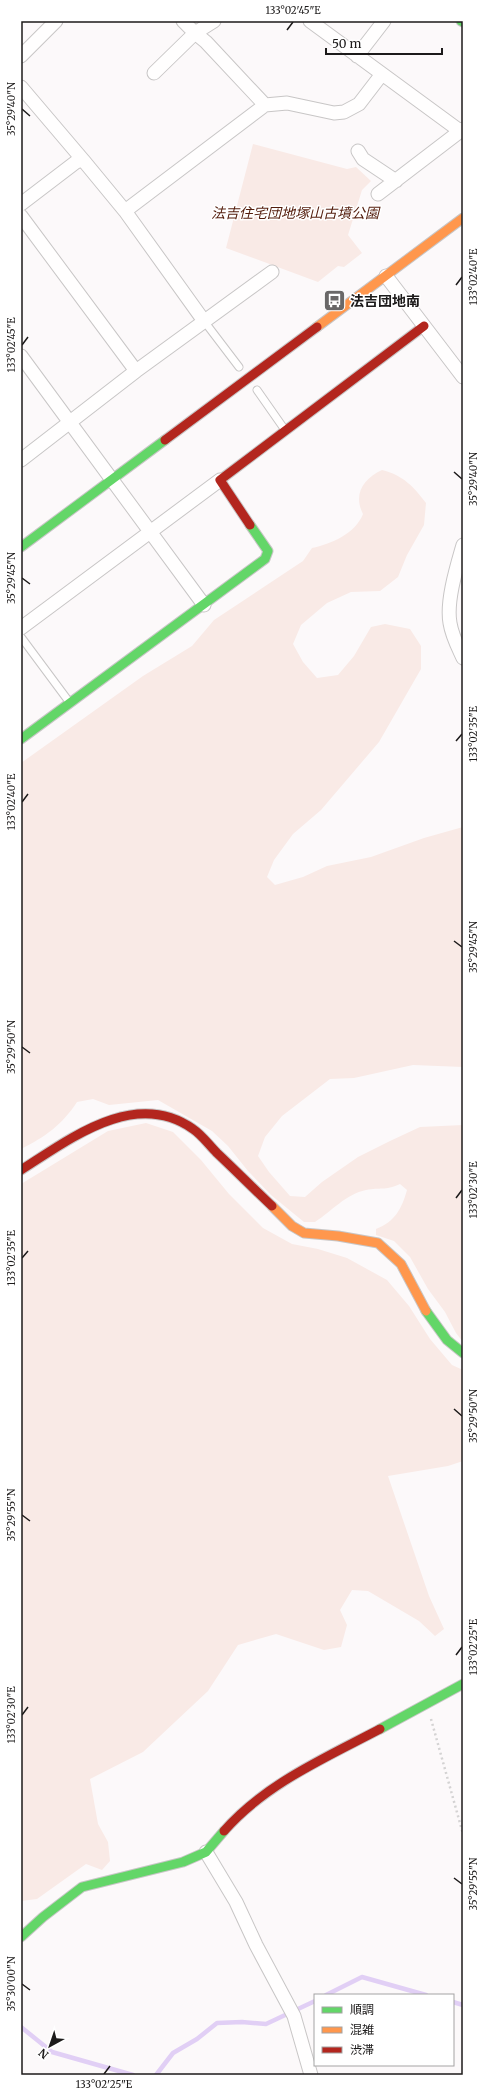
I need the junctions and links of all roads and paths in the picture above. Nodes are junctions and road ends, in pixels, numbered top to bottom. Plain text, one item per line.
1 (56, 21) edge
2 (183, 21) edge
3 (214, 21) edge
4 (310, 21) edge
5 (384, 21) edge
6 (195, 34) junction
7 (21, 56) edge
8 (357, 56) junction
9 (154, 73) dead end
10 (382, 74) junction
11 (21, 87) edge
12 (265, 105) junction
13 (462, 130) edge
14 (358, 151) dead end
15 (83, 160) junction
16 (396, 181) junction
17 (378, 194) dead end
18 (21, 204) edge
19 (125, 210) junction
20 (21, 216) edge
21 (463, 218) edge
22 (272, 272) dead end
23 (386, 276) junction
24 (204, 321) junction
25 (424, 326) junction
26 (21, 356) edge
27 (239, 367) dead end
28 (136, 371) junction
29 (463, 377) edge
30 (257, 390) dead end
31 (70, 424) junction
32 (285, 430) junction
33 (21, 460) edge
34 (113, 479) junction
35 (220, 480) junction
36 (150, 531) junction
37 (463, 545) edge
38 (21, 547) edge
39 (204, 605) junction
40 (21, 628) edge
41 (21, 637) edge
42 (463, 658) edge
43 (70, 703) junction
44 (21, 739) edge
45 (21, 1170) edge
46 (463, 1353) edge
47 (463, 1684) edge
48 (427, 1703) junction
49 (463, 1834) edge
50 (206, 1852) junction
51 (21, 1937) edge
52 (311, 2075) edge

1 - 7 street
2 - 6 street
3 - 6 street
4 - 8 street
5 - 8 street
6 - 9 street
6 - 12 street
8 - 10 street
10 - 12 street
10 - 13 street
11 - 15 street
12 - 19 street
13 - 16 street
14 - 16 street
15 - 18 street
15 - 19 street
16 - 17 street
19 - 24 street
20 - 28 street
21 - 23 street
22 - 24 street
23 - 25 street
23 - 34 street
24 - 27 lane
24 - 28 street
25 - 29 street
25 - 32 street
26 - 31 street
28 - 31 street
30 - 32 lane
31 - 33 street
31 - 34 street
32 - 35 street
34 - 36 street
34 - 38 street
35 - 36 street
35 - 39 street
36 - 39 street
36 - 40 street
37 - 42 street
39 - 43 street
41 - 43 lane
43 - 44 street
45 - 46 street
47 - 48 street
48 - 49 path
48 - 50 street
50 - 51 street
50 - 52 street

